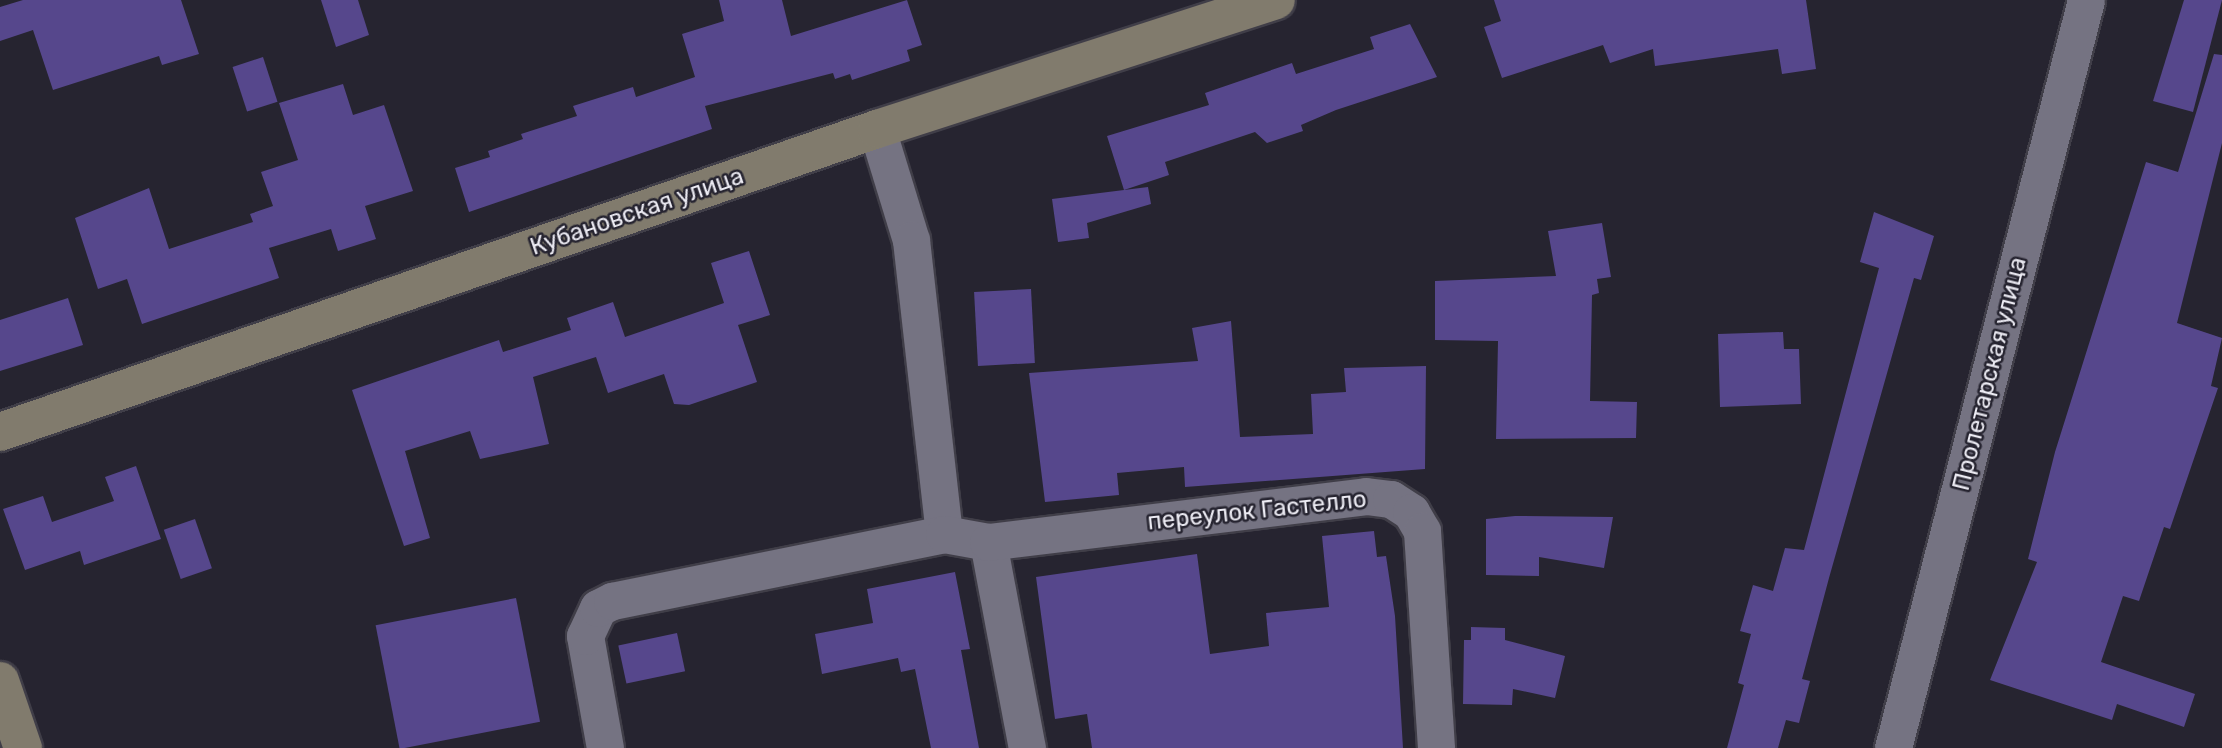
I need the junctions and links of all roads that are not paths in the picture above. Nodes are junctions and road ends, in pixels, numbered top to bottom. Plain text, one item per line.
1 (1276, 0) edge
2 (2086, 0) edge
3 (877, 129) junction
4 (0, 432) edge
5 (944, 534) junction
6 (988, 542) junction
7 (0, 681) edge
8 (23, 748) edge
9 (605, 748) edge
10 (1027, 748) edge
11 (1436, 748) edge
12 (1893, 748) edge

1 - 3 street, Кубановская улица
2 - 12 street, Пролетарская улица
3 - 4 street, Кубановская улица
3 - 5 street
5 - 6 street, переулок Гастелло
5 - 9 street, переулок Гастелло
6 - 10 street
6 - 11 street, переулок Гастелло
7 - 8 street

